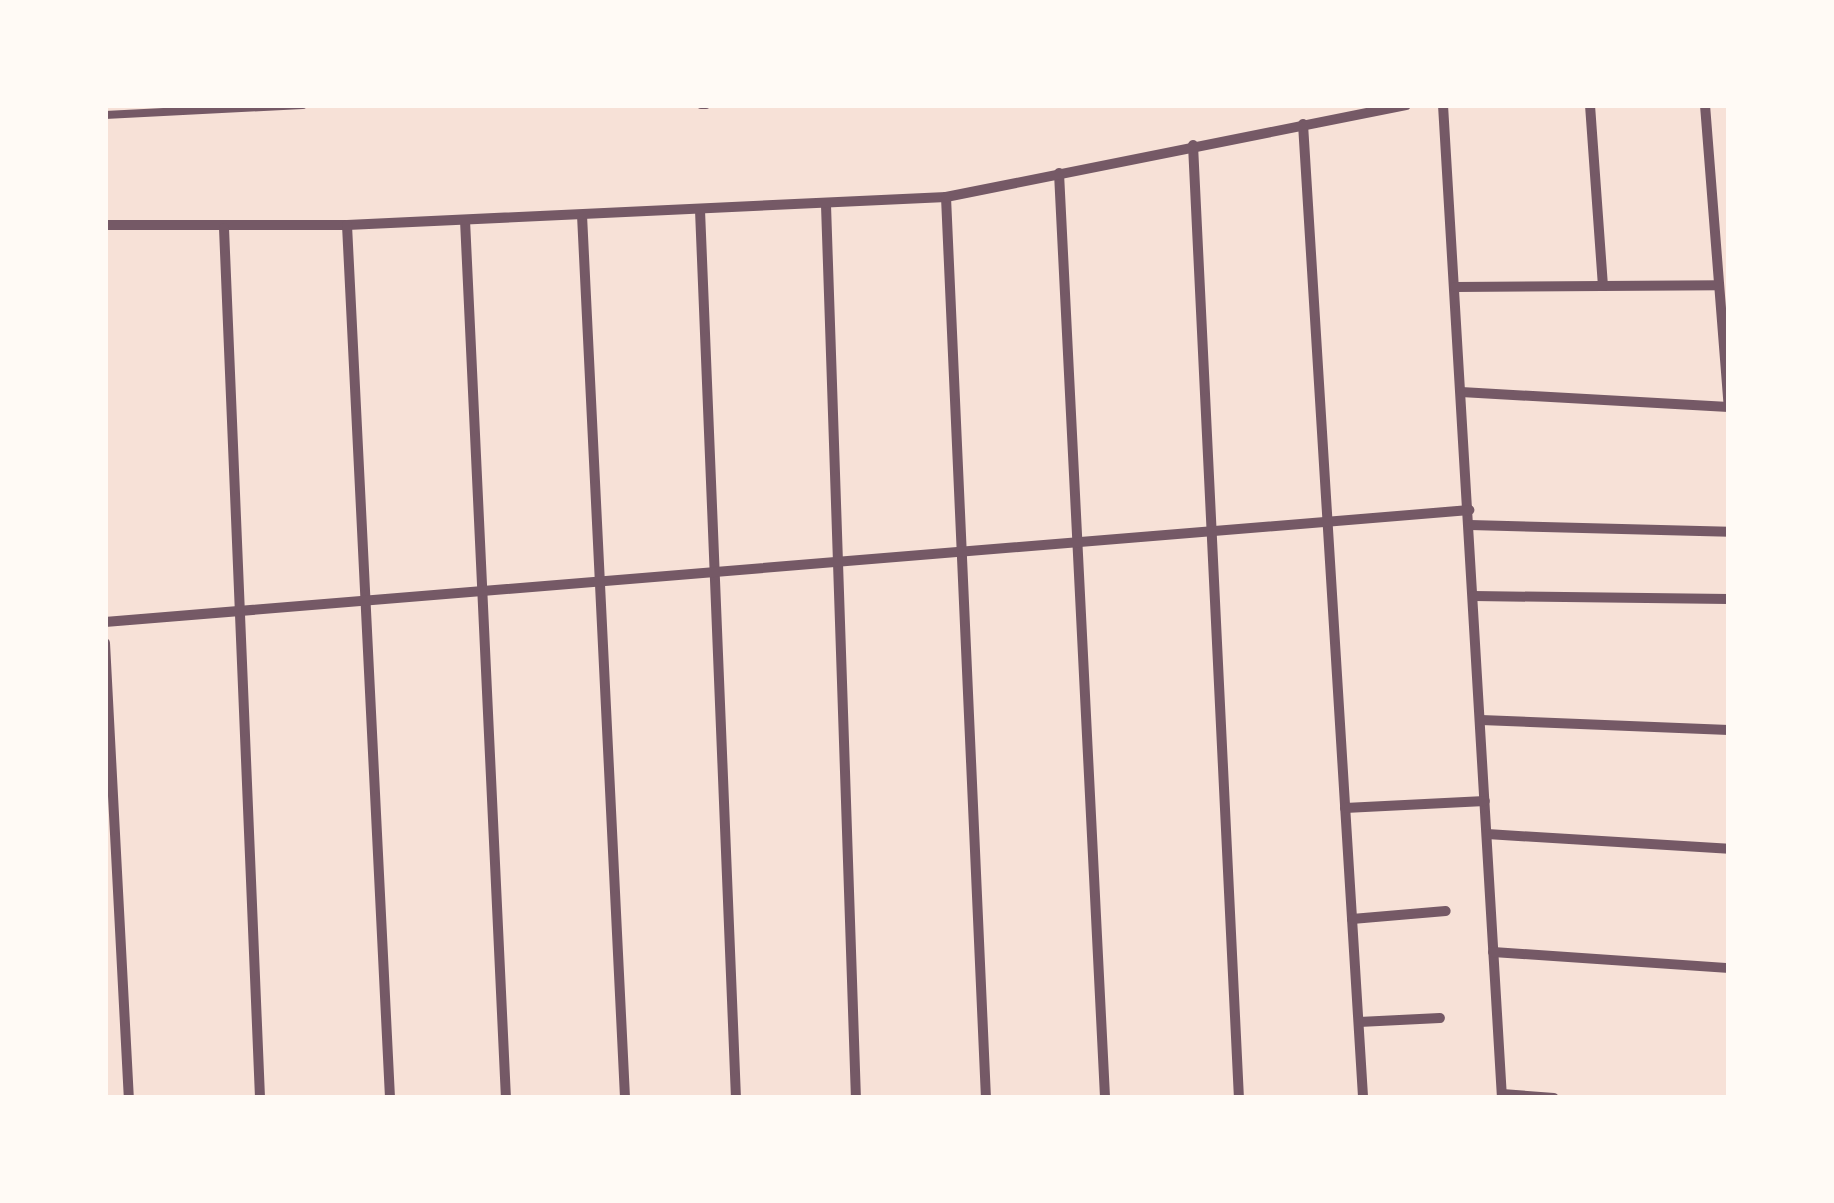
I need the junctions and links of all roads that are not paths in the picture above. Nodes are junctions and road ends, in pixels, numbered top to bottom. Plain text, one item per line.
1 (303, 105) edge
2 (1406, 105) edge
3 (1443, 105) edge
4 (1590, 105) edge
5 (1705, 105) edge
6 (105, 116) edge
7 (1303, 124) junction
8 (1193, 146) junction
9 (1059, 173) junction
10 (946, 197) junction
11 (826, 204) junction
12 (700, 210) junction
13 (582, 214) junction
14 (465, 220) junction
15 (105, 225) edge
16 (347, 225) junction
17 (224, 228) junction
18 (1719, 285) junction
19 (1604, 286) junction
20 (1455, 288) junction
21 (1462, 392) junction
22 (1729, 407) edge
23 (1469, 510) junction
24 (1328, 520) junction
25 (1470, 525) junction
26 (1211, 530) junction
27 (1729, 532) edge
28 (1078, 541) junction
29 (962, 552) junction
30 (838, 563) junction
31 (715, 573) junction
32 (600, 584) junction
33 (482, 592) junction
34 (1474, 596) junction
35 (1729, 599) edge
36 (364, 602) junction
37 (239, 611) junction
38 (105, 622) edge
39 (105, 643) edge
40 (1481, 720) junction
41 (1729, 730) edge
42 (1486, 801) junction
43 (1345, 808) junction
44 (1487, 834) junction
45 (1729, 849) edge
46 (1446, 911) dead end
47 (1352, 919) junction
48 (1494, 952) junction
49 (1729, 968) edge
50 (1440, 1018) dead end
51 (1358, 1022) junction
52 (1502, 1096) edge
53 (128, 1098) edge
54 (260, 1098) edge
55 (390, 1098) edge
56 (506, 1098) edge
57 (626, 1098) edge
58 (736, 1098) edge
59 (856, 1098) edge
60 (986, 1098) edge
61 (1105, 1098) edge
62 (1239, 1098) edge
63 (1363, 1098) edge
64 (1554, 1098) edge

1 - 6 lane
2 - 7 street
3 - 20 street
4 - 19 street
5 - 18 street
7 - 8 street
7 - 24 street
8 - 9 street
8 - 26 street
9 - 10 street
9 - 28 street
10 - 11 street
10 - 29 street
11 - 12 street
11 - 30 street
12 - 13 street
12 - 31 street
13 - 14 street
13 - 32 street
14 - 16 street
14 - 33 street
15 - 17 street
16 - 17 street
16 - 36 street
17 - 37 street
18 - 19 street
18 - 22 street
19 - 20 street
20 - 21 street
21 - 22 street
21 - 23 street
23 - 24 street
23 - 25 street
24 - 26 street
24 - 43 street
25 - 27 street
25 - 34 street
26 - 28 street
26 - 62 street
28 - 29 street
28 - 61 street
29 - 30 street
29 - 60 street
30 - 31 street
30 - 59 street
31 - 32 street
31 - 58 street
32 - 33 street
32 - 57 street
33 - 36 street
33 - 56 street
34 - 35 street
34 - 40 street
36 - 37 street
36 - 55 street
37 - 38 street
37 - 54 street
39 - 53 street
40 - 41 street
40 - 42 street
42 - 43 street
42 - 44 street
43 - 47 street
44 - 45 street
44 - 48 street
46 - 47 street
47 - 51 street
48 - 49 street
48 - 52 street
50 - 51 street
51 - 63 street
52 - 64 street

